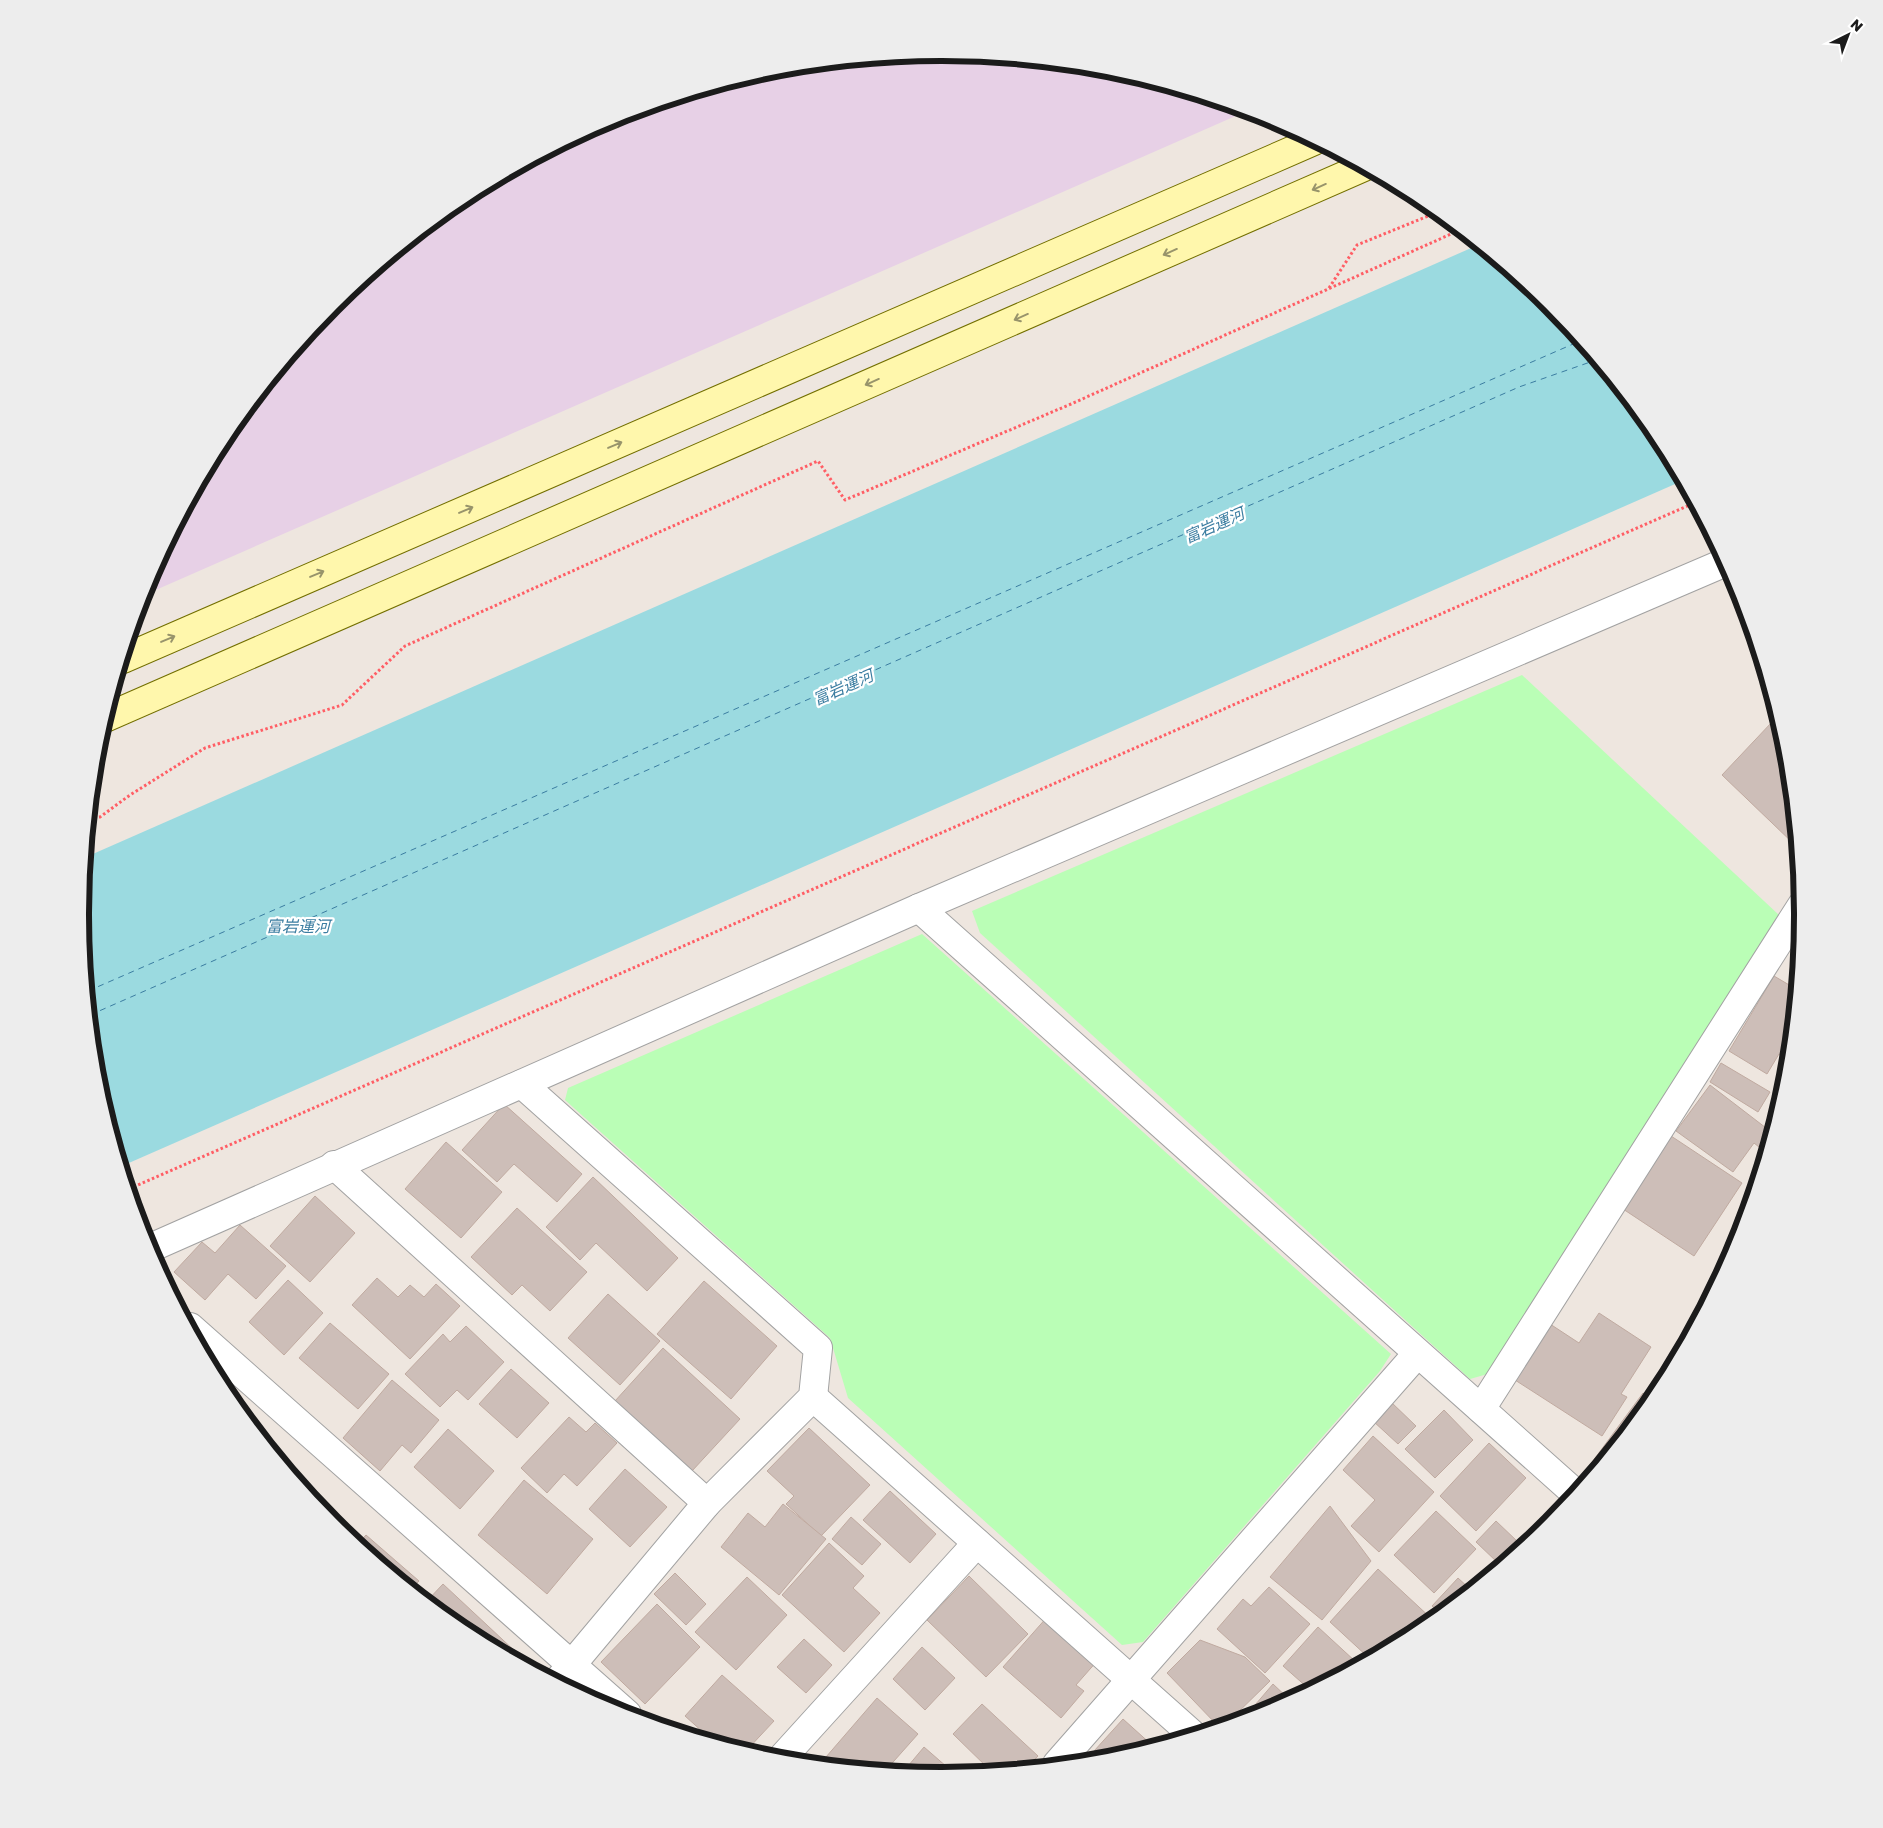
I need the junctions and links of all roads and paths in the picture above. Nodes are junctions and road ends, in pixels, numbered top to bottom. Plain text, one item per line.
1 (1308, 144) edge
2 (1359, 170) edge
3 (1430, 215) edge
4 (1454, 232) edge
5 (1329, 289) junction
6 (1689, 505) edge
7 (1719, 565) edge
8 (129, 656) edge
9 (113, 715) edge
10 (95, 818) edge
11 (919, 908) junction
12 (1794, 919) edge
13 (522, 1084) junction
14 (334, 1165) junction
15 (134, 1187) edge
16 (156, 1245) edge
17 (202, 1338) edge
18 (1417, 1354) junction
19 (813, 1397) junction
20 (1481, 1409) junction
21 (1571, 1489) edge
22 (707, 1503) junction
23 (977, 1543) junction
24 (564, 1673) edge
25 (1131, 1680) junction
26 (594, 1693) edge
27 (1187, 1730) edge
28 (787, 1752) edge
29 (1063, 1757) edge

8 -> 1 street
2 -> 9 street
3 - 5 path
4 - 5 path
5 - 10 path
6 - 15 path
7 - 11 street
11 - 13 street
11 - 18 street
12 - 20 street
13 - 14 street
13 - 19 street
14 - 16 street
14 - 22 street
17 - 24 street
18 - 20 street
18 - 25 street
19 - 22 street
19 - 23 street
20 - 21 street
22 - 24 street
23 - 25 street
23 - 28 street
24 - 26 street
25 - 27 street
25 - 29 street

